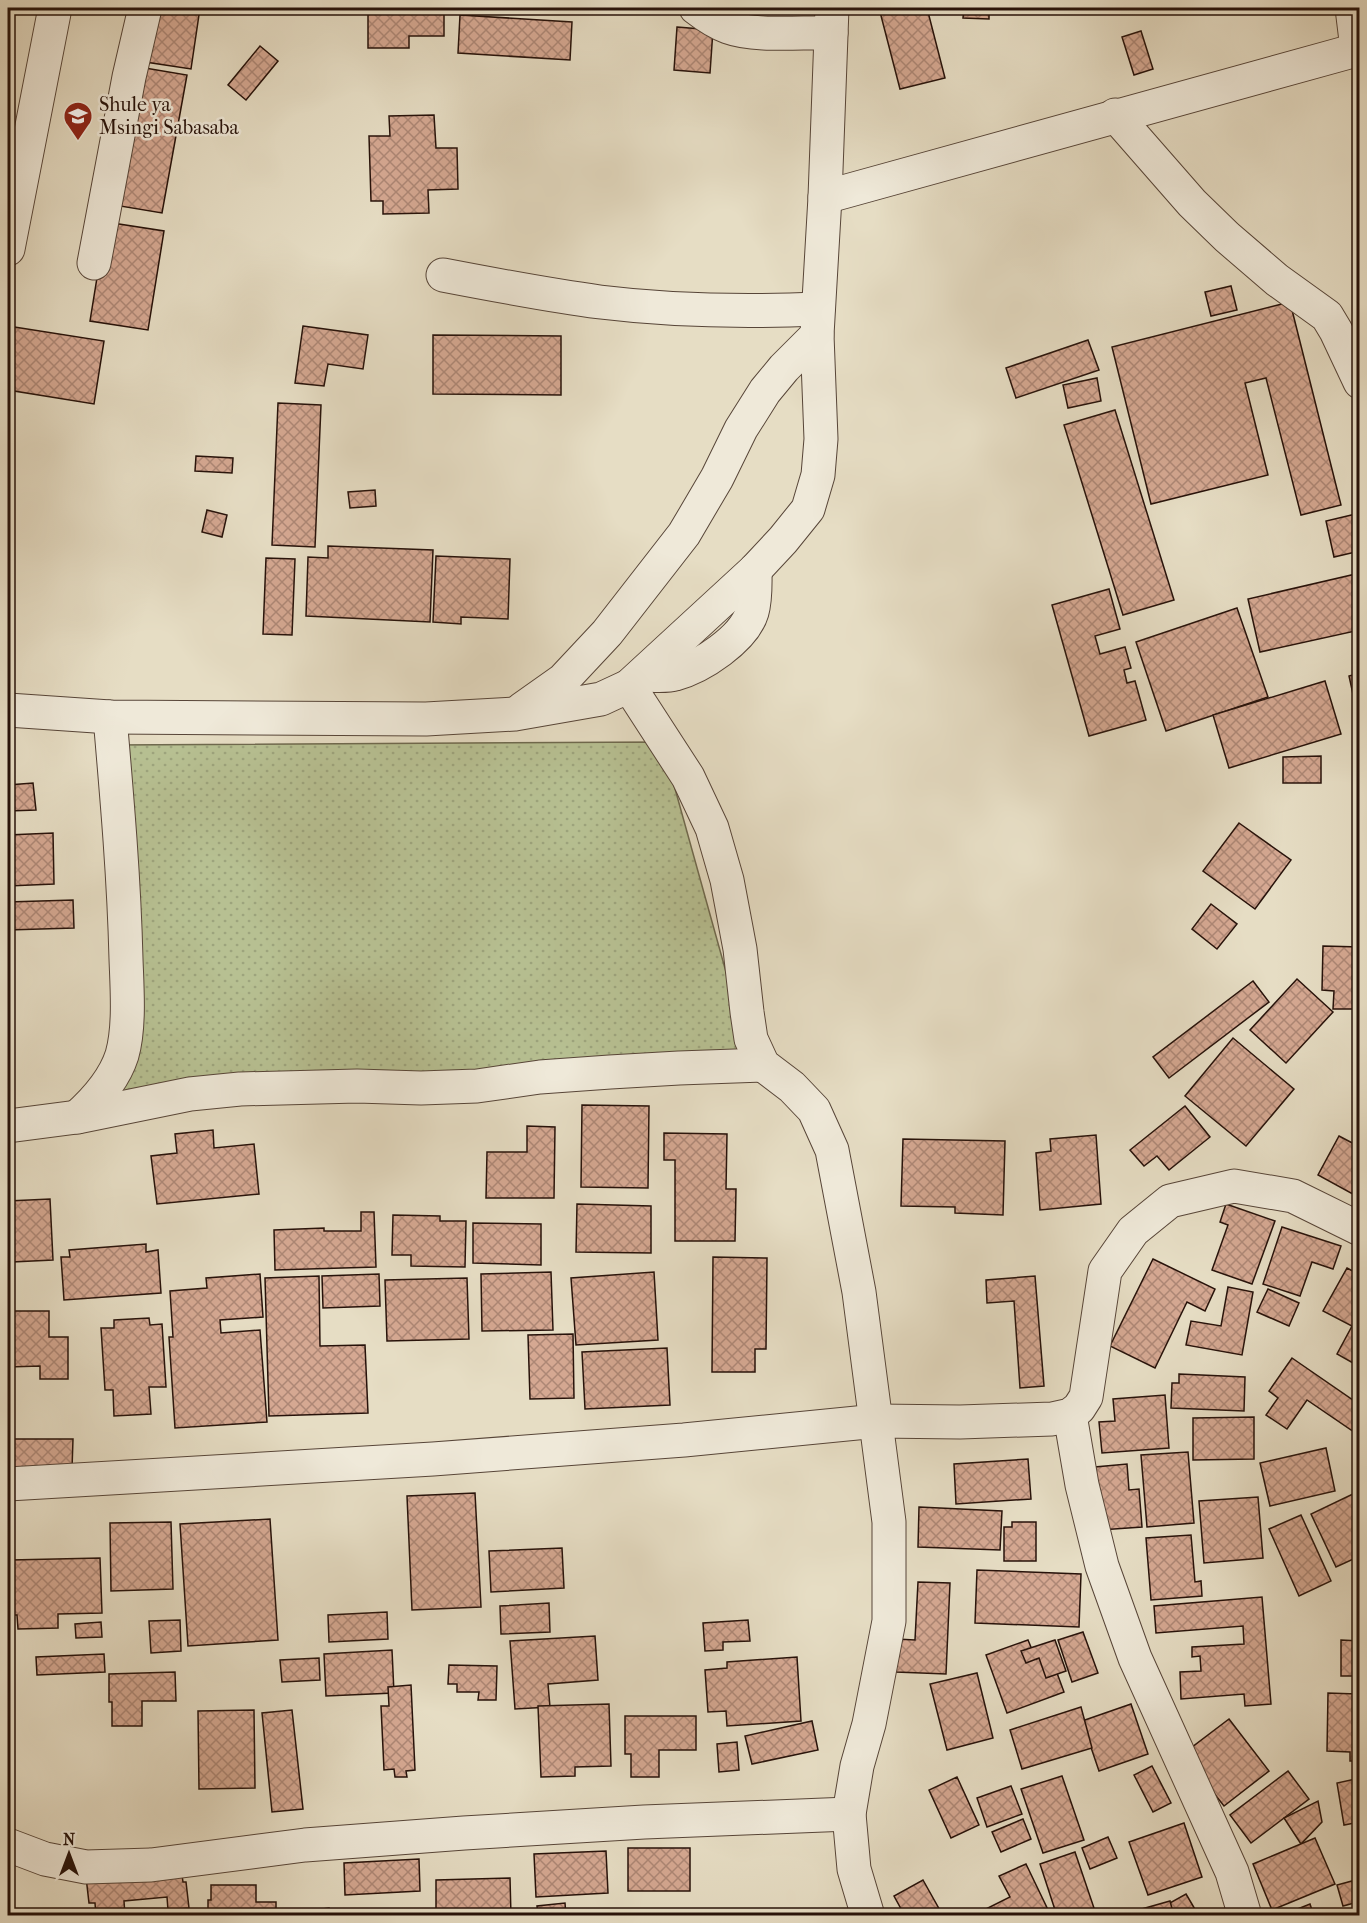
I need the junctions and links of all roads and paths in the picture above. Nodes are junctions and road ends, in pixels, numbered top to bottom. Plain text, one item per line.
1 (55, 8) edge
2 (145, 8) edge
3 (696, 8) edge
4 (1352, 8) edge
5 (832, 20) edge
6 (1358, 49) edge
7 (1115, 115) junction
8 (825, 197) junction
9 (8, 249) edge
10 (94, 263) dead end
11 (443, 275) dead end
12 (818, 322) junction
13 (1359, 382) edge
14 (636, 681) junction
15 (8, 710) edge
16 (515, 714) junction
17 (110, 717) junction
18 (763, 1065) junction
19 (77, 1117) junction
20 (8, 1126) edge
21 (1359, 1229) edge
22 (1070, 1415) junction
23 (877, 1421) junction
24 (8, 1484) edge
25 (849, 1814) junction
26 (8, 1845) edge
27 (868, 1916) edge
28 (1245, 1916) edge

1 - 9 street
2 - 10 street
3 - 5 street
4 - 6 street
5 - 8 street
6 - 7 street
7 - 8 street
7 - 13 street
8 - 12 street
11 - 12 street
12 - 14 street
12 - 16 street
14 - 16 street
14 - 18 street
15 - 17 street
16 - 17 street
17 - 19 street
18 - 19 street
18 - 23 street
19 - 20 street
21 - 22 street
22 - 23 street
22 - 28 street
23 - 24 street
23 - 25 street
25 - 26 street
25 - 27 street

